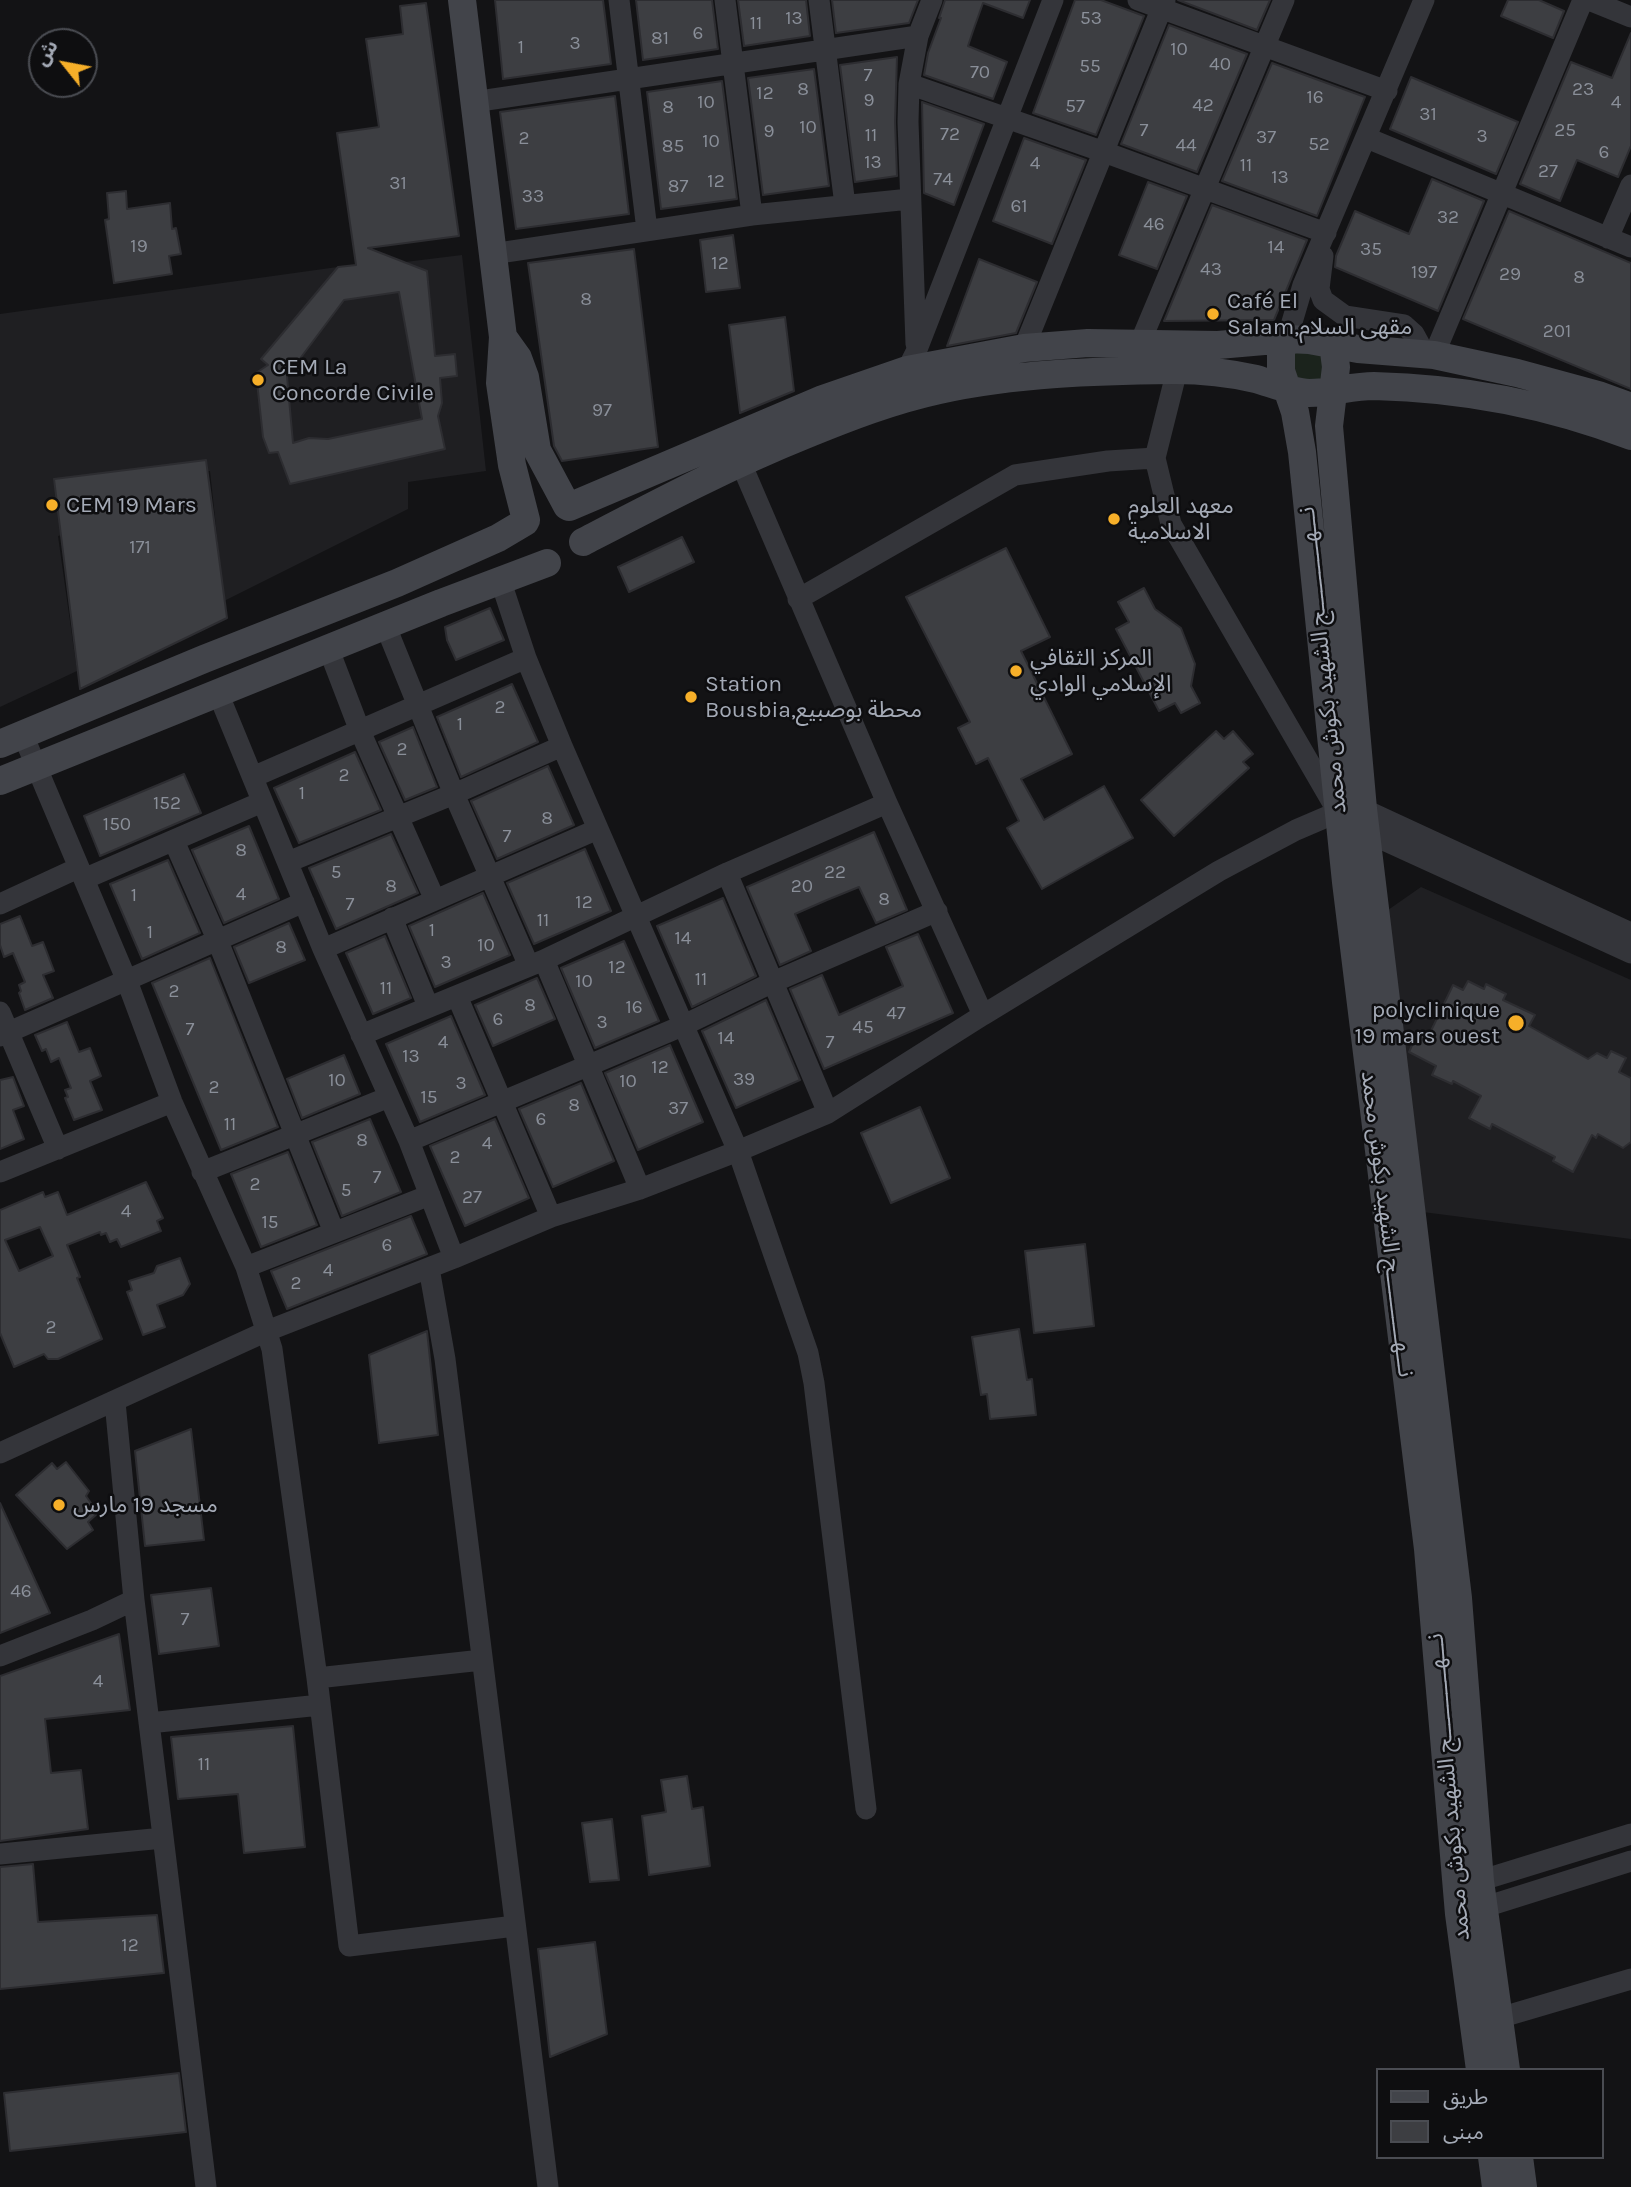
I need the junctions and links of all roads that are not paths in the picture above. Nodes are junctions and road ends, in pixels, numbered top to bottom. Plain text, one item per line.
1 (462, 0) edge
2 (619, 0) edge
3 (725, 0) edge
4 (819, 0) edge
5 (932, 0) edge
6 (1053, 0) edge
7 (1138, 0) edge
8 (1284, 0) edge
9 (1424, 0) edge
10 (1583, 0) edge
11 (1589, 0) edge
12 (1164, 4) edge
13 (1631, 17) edge
14 (918, 36) junction
15 (1265, 47) junction
16 (825, 50) junction
17 (733, 64) junction
18 (629, 80) junction
19 (909, 84) junction
20 (1387, 90) junction
21 (473, 102) junction
22 (1008, 118) junction
23 (1367, 138) junction
24 (1104, 152) junction
25 (1631, 185) edge
26 (1204, 189) junction
27 (1502, 193) junction
28 (910, 199) junction
29 (845, 205) junction
30 (752, 215) junction
31 (647, 230) junction
32 (1326, 233) junction
33 (1608, 238) junction
34 (1631, 247) edge
35 (492, 254) junction
36 (503, 337) junction
37 (1287, 339) junction
38 (1140, 343) junction
39 (1333, 344) junction
40 (1024, 348) junction
41 (1430, 355) junction
42 (911, 361) junction
43 (1177, 370) junction
44 (1288, 389) junction
45 (1333, 390) junction
46 (1631, 407) edge
47 (1631, 436) edge
48 (1155, 458) junction
49 (740, 461) junction
50 (568, 506) junction
51 (525, 521) junction
52 (583, 542) junction
53 (547, 563) junction
54 (501, 582) junction
55 (798, 599) junction
56 (386, 627) junction
57 (329, 650) junction
58 (526, 658) junction
59 (218, 693) junction
60 (419, 705) junction
61 (360, 731) junction
62 (11, 739) edge
63 (562, 746) junction
64 (37, 765) junction
65 (253, 777) junction
66 (0, 781) edge
67 (454, 794) junction
68 (262, 802) junction
69 (887, 803) junction
70 (398, 816) junction
71 (1352, 821) junction
72 (598, 829) junction
73 (174, 841) junction
74 (288, 862) junction
75 (727, 873) junction
76 (81, 874) junction
77 (489, 876) junction
78 (435, 900) junction
79 (304, 902) junction
80 (0, 904) edge
81 (937, 911) junction
82 (634, 916) junction
83 (392, 918) junction
84 (1631, 933) edge
85 (217, 939) junction
86 (323, 948) junction
87 (1631, 953) edge
88 (536, 963) junction
89 (127, 981) junction
90 (771, 983) junction
91 (457, 996) junction
92 (428, 1006) junction
93 (0, 1012) edge
94 (983, 1015) junction
95 (682, 1026) junction
96 (5, 1034) edge
97 (361, 1035) junction
98 (589, 1064) junction
99 (389, 1097) junction
100 (172, 1102) junction
101 (501, 1104) junction
102 (828, 1113) junction
103 (296, 1135) junction
104 (409, 1141) junction
105 (58, 1149) junction
106 (738, 1152) junction
107 (202, 1171) junction
108 (0, 1172) edge
109 (640, 1189) junction
110 (430, 1195) junction
111 (551, 1217) junction
112 (334, 1232) junction
113 (454, 1258) junction
114 (246, 1267) junction
115 (429, 1268) junction
116 (267, 1331) junction
117 (115, 1402) junction
118 (0, 1453) edge
119 (134, 1600) junction
120 (0, 1656) edge
121 (482, 1660) junction
122 (317, 1678) junction
123 (320, 1705) junction
124 (149, 1723) junction
125 (866, 1809) dead end
126 (1631, 1834) edge
127 (163, 1838) junction
128 (0, 1854) edge
129 (1631, 1861) edge
130 (1470, 1898) junction
131 (515, 1926) junction
132 (1631, 1979) edge
133 (1499, 2018) junction
134 (1480, 2068) edge
135 (1506, 2068) edge
136 (1492, 2159) edge
137 (1519, 2159) edge
138 (206, 2187) edge
139 (548, 2187) edge
140 (1496, 2187) edge
141 (1523, 2187) edge

1 - 21 main road
2 - 18 street
3 - 17 street
4 - 16 street
5 - 14 street
6 - 22 street
7 - 12 street
8 - 15 street
9 - 20 street
10 - 27 street
11 - 13 street
12 - 15 street
12 - 24 street
14 - 16 street
14 - 19 street
15 - 20 street
15 - 26 street
16 - 17 street
16 - 29 street
17 - 18 street
17 - 30 street
18 - 21 street
18 - 31 street
19 - 22 street
19 - 28 street
20 - 23 street
21 - 35 main road
22 - 24 street
22 - 42 street
23 - 27 street
23 - 32 street
24 - 26 street
24 - 40 street
25 - 33 street
26 - 32 street
26 - 38 street
27 - 33 street
27 - 41 street
28 - 29 street
28 - 42 street
29 - 30 street
30 - 31 street
31 - 35 street
32 - 37 street
32 - 41 street
33 - 34 street
35 - 36 main road
36 - 50 main road
36 - 51 main road
37 - 38 main road
37 - 39 main road
37 - 44 main road, نـــهـــــــــــج الشهيد بكوش محمد
38 - 40 main road
39 - 41 main road
39 - 45 main road, نـــهـــــــــــج الشهيد بكوش محمد
40 - 42 main road
41 - 46 main road
42 - 50 main road
43 - 44 main road
43 - 48 street
43 - 49 main road
44 - 45 main road
44 - 71 main road, نـــهـــــــــــج الشهيد بكوش محمد
45 - 47 main road
45 - 71 main road, نـــهـــــــــــج الشهيد بكوش محمد
48 - 55 street
48 - 71 street
49 - 52 main road
49 - 55 street
50 - 51 main road
50 - 52 main road
51 - 53 main road
51 - 62 main road
52 - 53 main road
53 - 54 main road
54 - 56 main road
54 - 58 street
55 - 69 street
56 - 57 main road
56 - 60 street
57 - 59 main road
57 - 61 street
58 - 60 street
58 - 63 street
59 - 64 main road
59 - 65 street
60 - 61 street
60 - 67 street
61 - 65 street
61 - 70 street
62 - 64 street
63 - 67 street
63 - 72 street
64 - 66 main road
64 - 76 street
65 - 68 street
67 - 70 street
67 - 77 street
68 - 73 street
68 - 74 street
69 - 75 street
69 - 81 street
70 - 74 street
70 - 78 street
71 - 84 street
71 - 87 street
71 - 94 street
71 - 130 main road, نـــهـــــــــــج الشهيد بكوش محمد
72 - 77 street
72 - 82 street
73 - 76 street
73 - 85 street
74 - 79 street
75 - 82 street
75 - 90 street
76 - 80 street
76 - 89 street
77 - 78 street
77 - 88 street
78 - 83 street
79 - 85 street
79 - 86 street
81 - 90 street
81 - 94 street
82 - 88 street
82 - 95 street
83 - 86 street
83 - 92 street
85 - 89 street
85 - 103 street
86 - 97 street
88 - 91 street
88 - 98 street
89 - 96 street
89 - 100 street
90 - 95 street
90 - 102 street
91 - 92 street
91 - 101 street
92 - 97 street
93 - 96 street
94 - 102 street
95 - 98 street
95 - 106 street
96 - 105 street
97 - 99 street
98 - 101 street
98 - 109 street
99 - 103 street
99 - 104 street
100 - 105 street
100 - 107 street
101 - 104 street
101 - 111 street
102 - 106 street
103 - 107 street
103 - 112 street
104 - 110 street
105 - 108 street
106 - 109 street
106 - 125 street
107 - 114 street
109 - 111 street
110 - 112 street
110 - 113 street
111 - 113 street
112 - 114 street
113 - 115 street
114 - 116 street
115 - 116 street
115 - 121 street
116 - 117 street
116 - 122 street
117 - 118 street
117 - 119 street
119 - 120 street
119 - 124 street
121 - 122 street
121 - 131 street
122 - 123 street
123 - 124 street
123 - 131 street
124 - 127 street
126 - 130 street
127 - 128 street
127 - 138 street
129 - 130 street
130 - 133 main road, نـــهـــــــــــج الشهيد بكوش محمد
130 - 134 main road, نـــهـــــــــــج الشهيد بكوش محمد
131 - 139 street
132 - 133 street
133 - 135 main road, نـــهـــــــــــج الشهيد بكوش محمد
136 - 140 main road
137 - 141 main road

